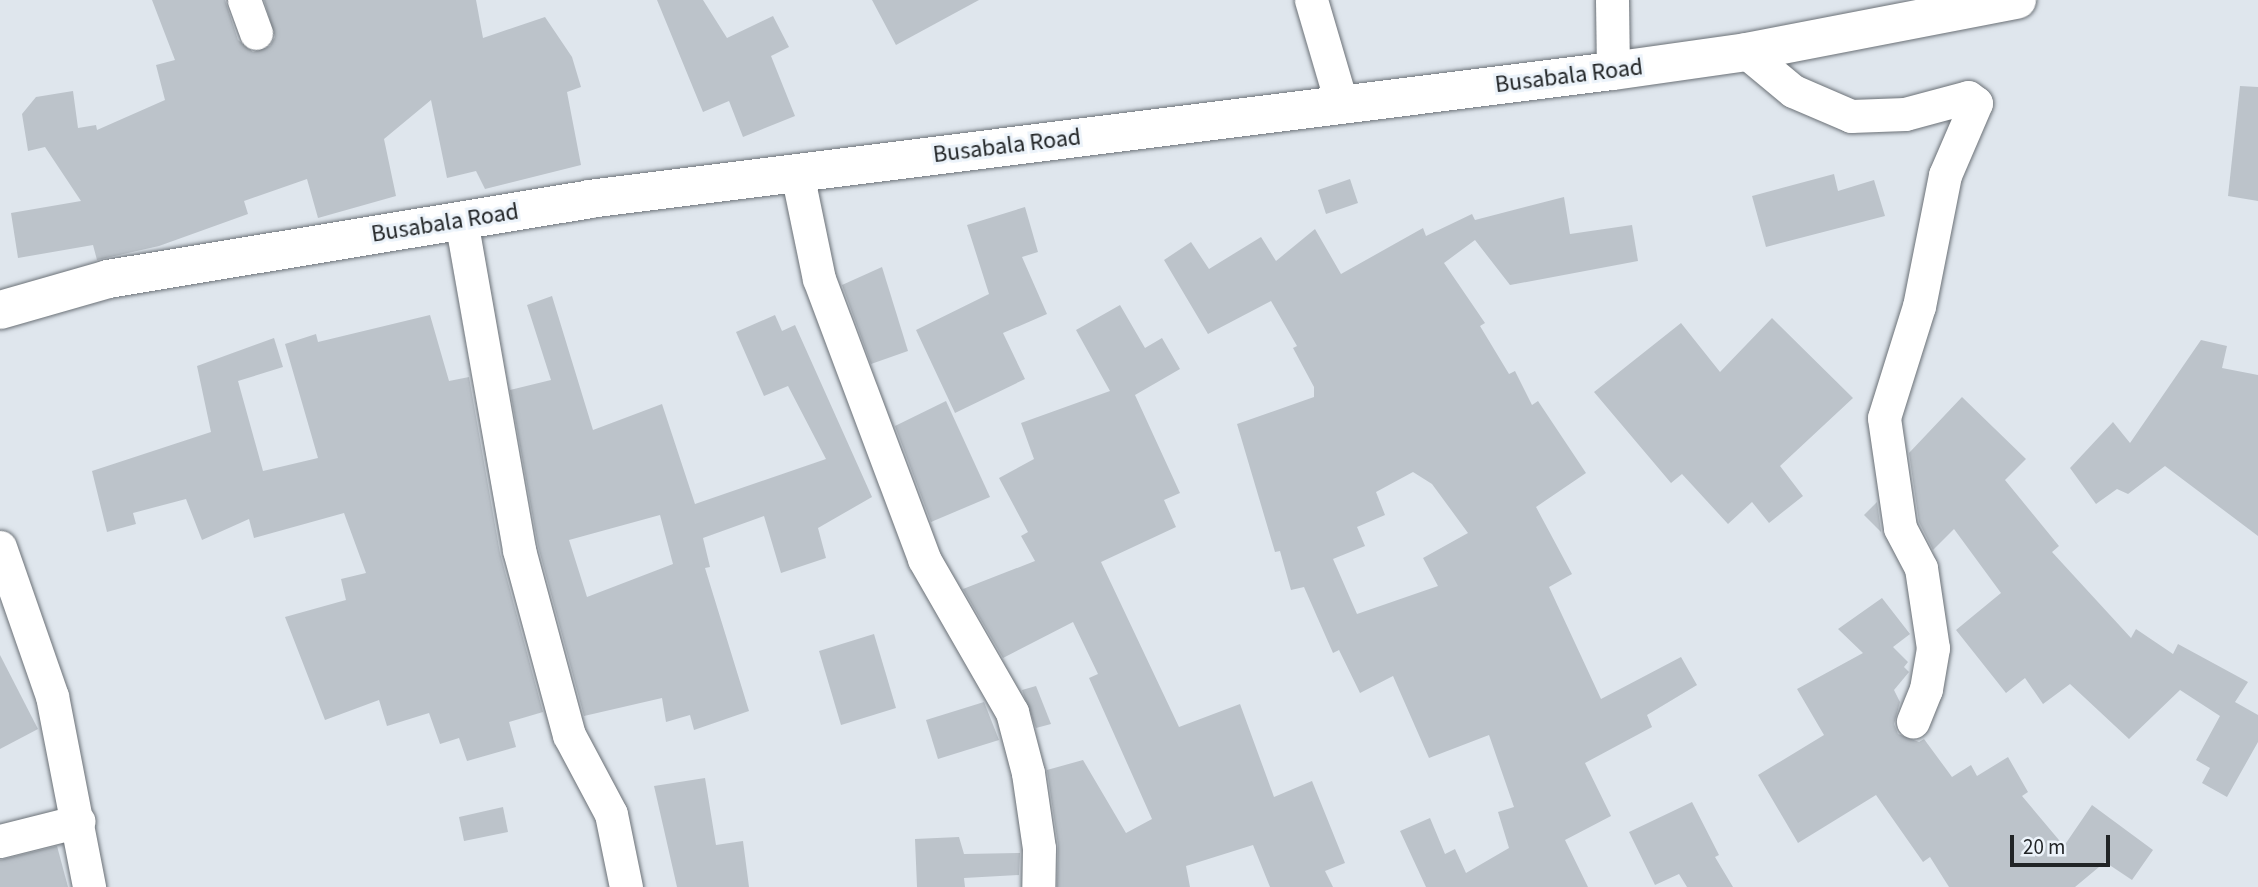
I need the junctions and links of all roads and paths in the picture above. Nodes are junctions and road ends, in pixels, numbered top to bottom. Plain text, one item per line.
1 (244, 0) edge
2 (1311, 0) edge
3 (1612, 0) edge
4 (2017, 0) edge
5 (256, 33) dead end
6 (1746, 52) junction
7 (1613, 71) junction
8 (1342, 105) junction
9 (797, 173) junction
10 (461, 220) junction
11 (0, 310) edge
12 (0, 547) edge
13 (1913, 722) dead end
14 (79, 821) junction
15 (0, 841) edge
16 (89, 887) edge
17 (626, 887) edge
18 (1038, 887) edge

1 - 5 street
2 - 8 street
3 - 7 street
4 - 6 street, Busabala Road
6 - 7 street, Busabala Road
6 - 13 street
7 - 8 street, Busabala Road
8 - 9 street, Busabala Road
9 - 10 street, Busabala Road
9 - 18 street
10 - 11 street, Busabala Road
10 - 17 street
12 - 14 street
14 - 15 street
14 - 16 street

